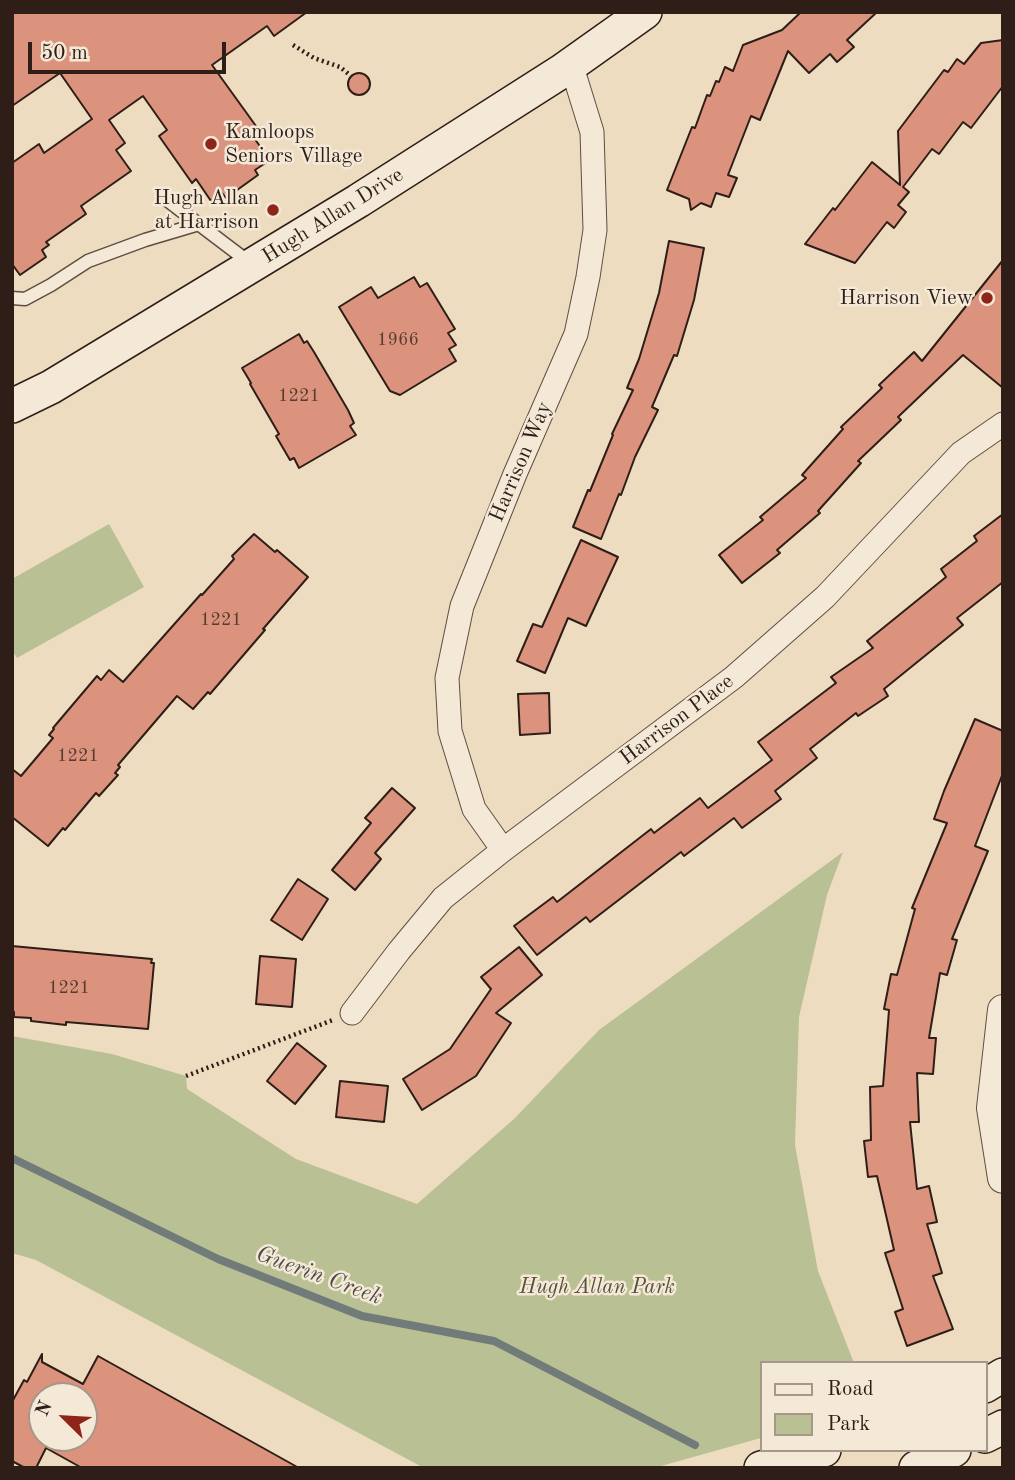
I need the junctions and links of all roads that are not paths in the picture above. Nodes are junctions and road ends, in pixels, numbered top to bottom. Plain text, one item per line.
1 (645, 12) edge
2 (571, 64) junction
3 (163, 197) dead end
4 (199, 224) junction
5 (254, 265) junction
6 (12, 298) edge
7 (12, 406) edge
8 (1003, 424) edge
9 (503, 850) junction
10 (1003, 1010) edge
11 (352, 1013) road end
12 (1003, 1178) edge
13 (1003, 1375) edge
14 (987, 1385) edge
15 (1003, 1427) edge
16 (987, 1435) edge
17 (817, 1452) edge
18 (950, 1452) edge
19 (761, 1468) edge
20 (916, 1468) edge

1 - 2 main road, Hugh Allan Drive
2 - 5 main road, Hugh Allan Drive
2 - 9 street, Harrison Way
3 - 4 lane
4 - 5 lane
4 - 6 lane
5 - 7 main road, Hugh Allan Drive
8 - 9 street, Harrison Place
9 - 11 street, Harrison Place
10 - 12 street
13 - 14 main road
15 - 16 main road
17 - 19 main road
18 - 20 main road

